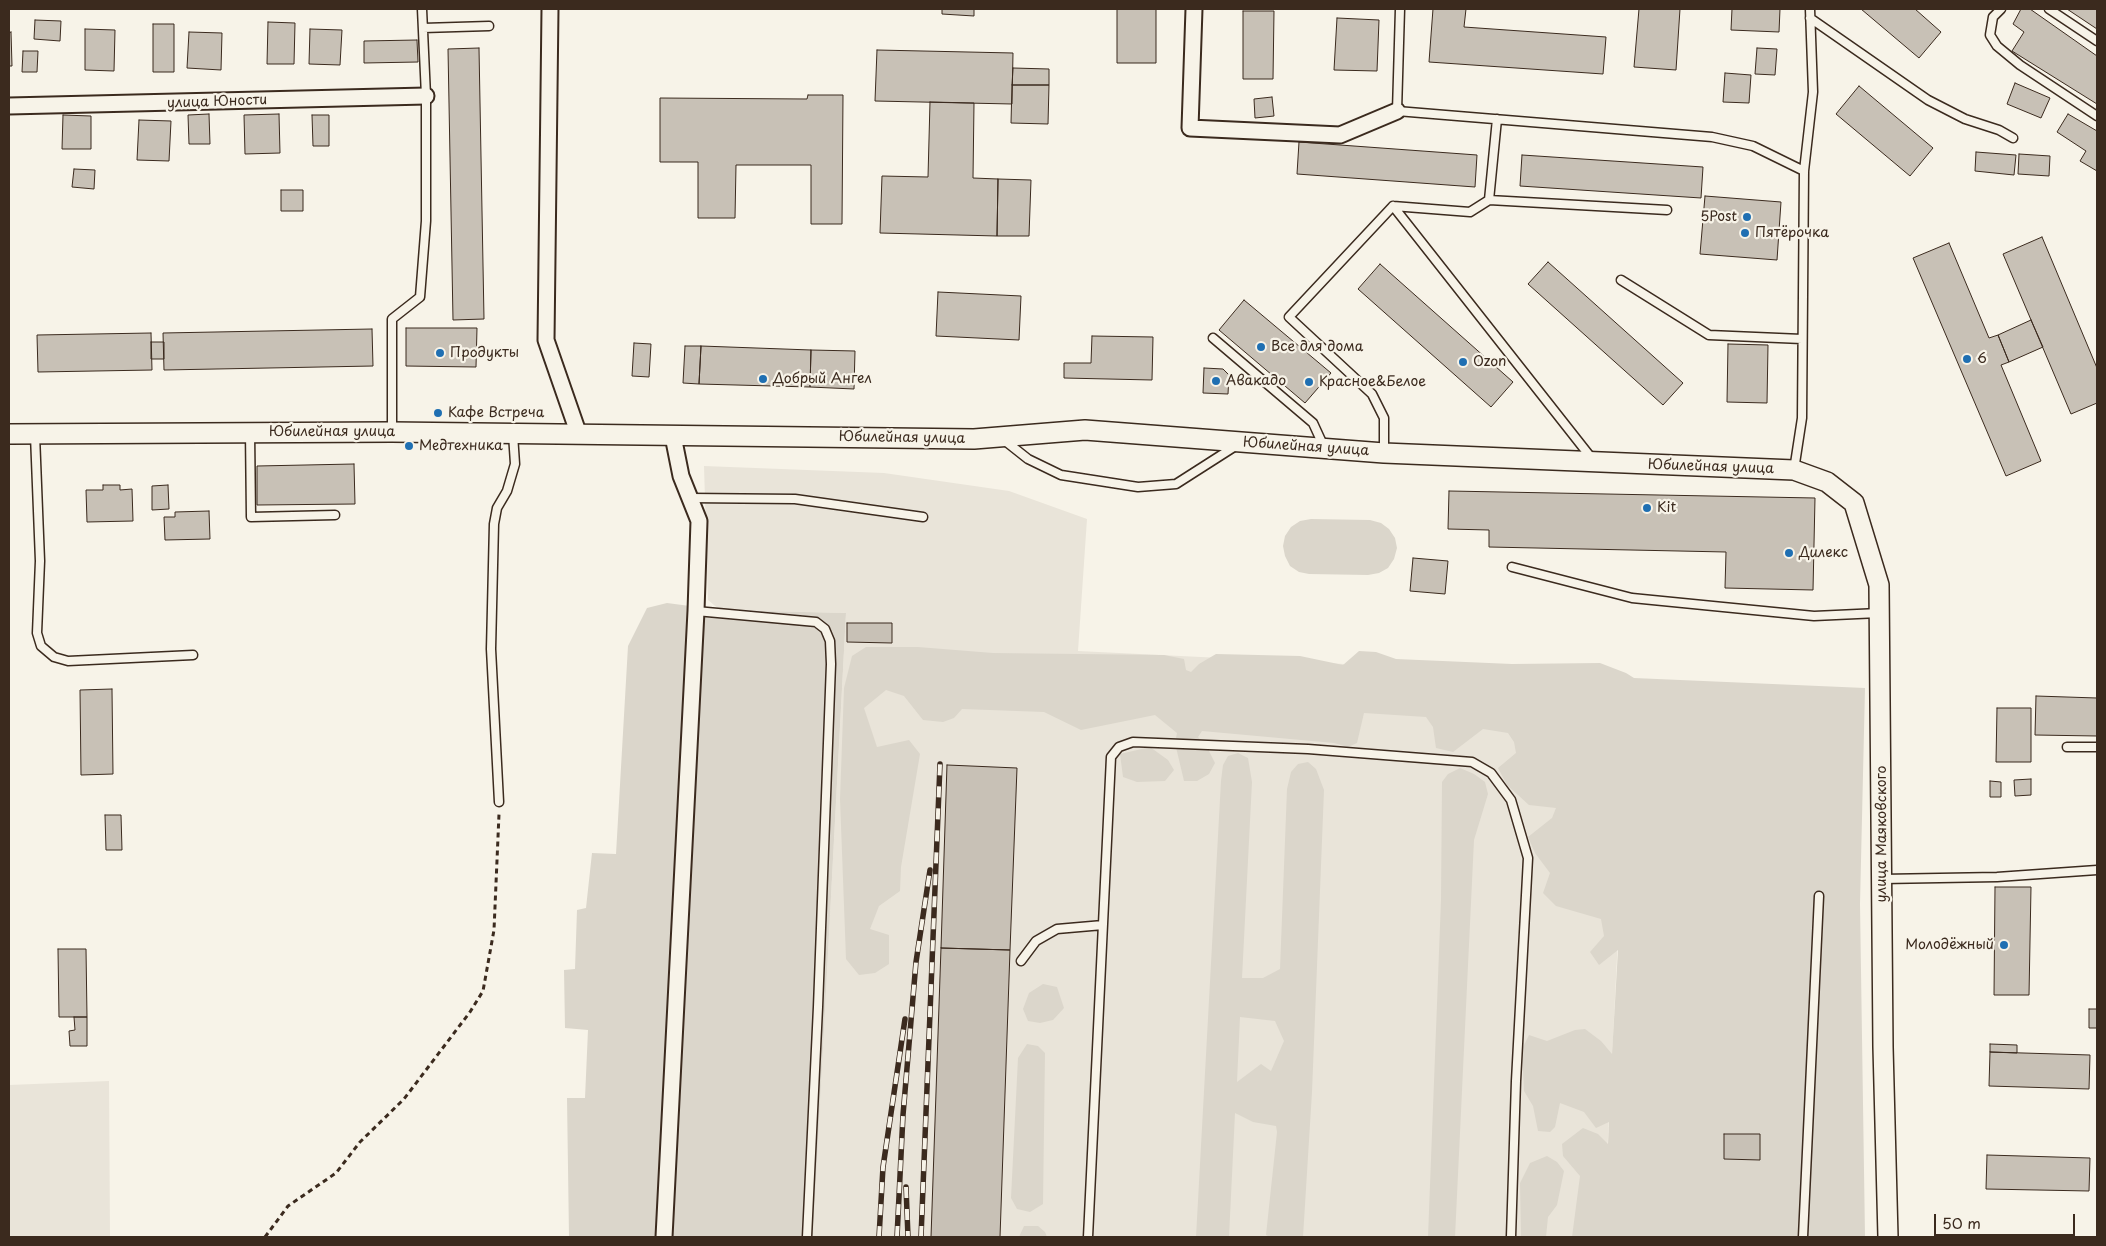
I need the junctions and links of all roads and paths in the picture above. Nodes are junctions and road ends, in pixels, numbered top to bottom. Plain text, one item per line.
1 (422, 9) edge
2 (550, 9) edge
3 (1194, 9) edge
4 (1400, 9) edge
5 (1810, 9) edge
6 (2001, 9) edge
7 (2049, 9) edge
8 (1810, 18) junction
9 (489, 26) dead end
10 (423, 28) junction
11 (2097, 41) edge
12 (426, 96) junction
13 (9, 106) edge
14 (1397, 110) junction
15 (2097, 116) edge
16 (1497, 119) junction
17 (2013, 138) dead end
18 (1804, 171) junction
19 (1489, 200) junction
20 (1393, 206) junction
21 (1667, 210) dead end
22 (1621, 280) dead end
23 (1213, 338) dead end
24 (1802, 339) junction
25 (250, 432) junction
26 (392, 432) junction
27 (9, 434) edge
28 (35, 434) junction
29 (513, 434) junction
30 (579, 434) junction
31 (673, 436) junction
32 (1000, 437) junction
33 (1241, 442) junction
34 (1325, 449) junction
35 (1384, 453) junction
36 (1594, 462) junction
37 (1794, 470) junction
38 (690, 498) junction
39 (336, 515) dead end
40 (923, 516) dead end
41 (1512, 567) dead end
42 (696, 611) junction
43 (1879, 613) junction
44 (193, 655) dead end
45 (2067, 747) dead end
46 (2097, 747) edge
47 (499, 802) joint
48 (2097, 870) edge
49 (1882, 879) junction
50 (1818, 896) dead end
51 (1103, 924) junction
52 (1022, 961) dead end
53 (265, 1237) edge
54 (664, 1237) edge
55 (807, 1237) edge
56 (1088, 1237) edge
57 (1511, 1237) edge
58 (1804, 1237) edge
59 (1888, 1237) edge

1 - 10 lane
2 - 30 street
3 - 14 street
4 - 14 lane
5 - 8 lane
6 - 15 lane
7 - 11 lane
8 - 17 lane
8 - 18 lane
9 - 10 lane
10 - 12 lane
12 - 13 street, улица Юности
12 - 26 lane
14 - 16 lane
16 - 18 lane
16 - 19 lane
18 - 24 lane
19 - 20 lane
19 - 21 lane
20 - 35 lane
20 - 36 lane
22 - 24 lane
23 - 34 lane
24 - 37 lane
25 - 26 street, Юбилейная улица
25 - 28 street, Юбилейная улица
25 - 39 lane
26 - 29 street, Юбилейная улица
27 - 28 street, Юбилейная улица
28 - 44 lane
29 - 30 street, Юбилейная улица
29 - 47 lane
30 - 31 street, Юбилейная улица
31 - 32 street, Юбилейная улица
31 - 38 street
32 - 33 street, Юбилейная улица
32 - 33 lane
33 - 34 street, Юбилейная улица
34 - 35 street, Юбилейная улица
35 - 36 street, Юбилейная улица
36 - 37 street, Юбилейная улица
37 - 43 street, улица Маяковского
38 - 40 lane
38 - 42 street
41 - 43 lane
42 - 54 street
42 - 55 lane
43 - 49 street, улица Маяковского
45 - 46 lane
47 - 53 path
48 - 49 lane
49 - 59 street, улица Маяковского
50 - 58 lane
51 - 52 lane
51 - 56 lane
51 - 57 lane

